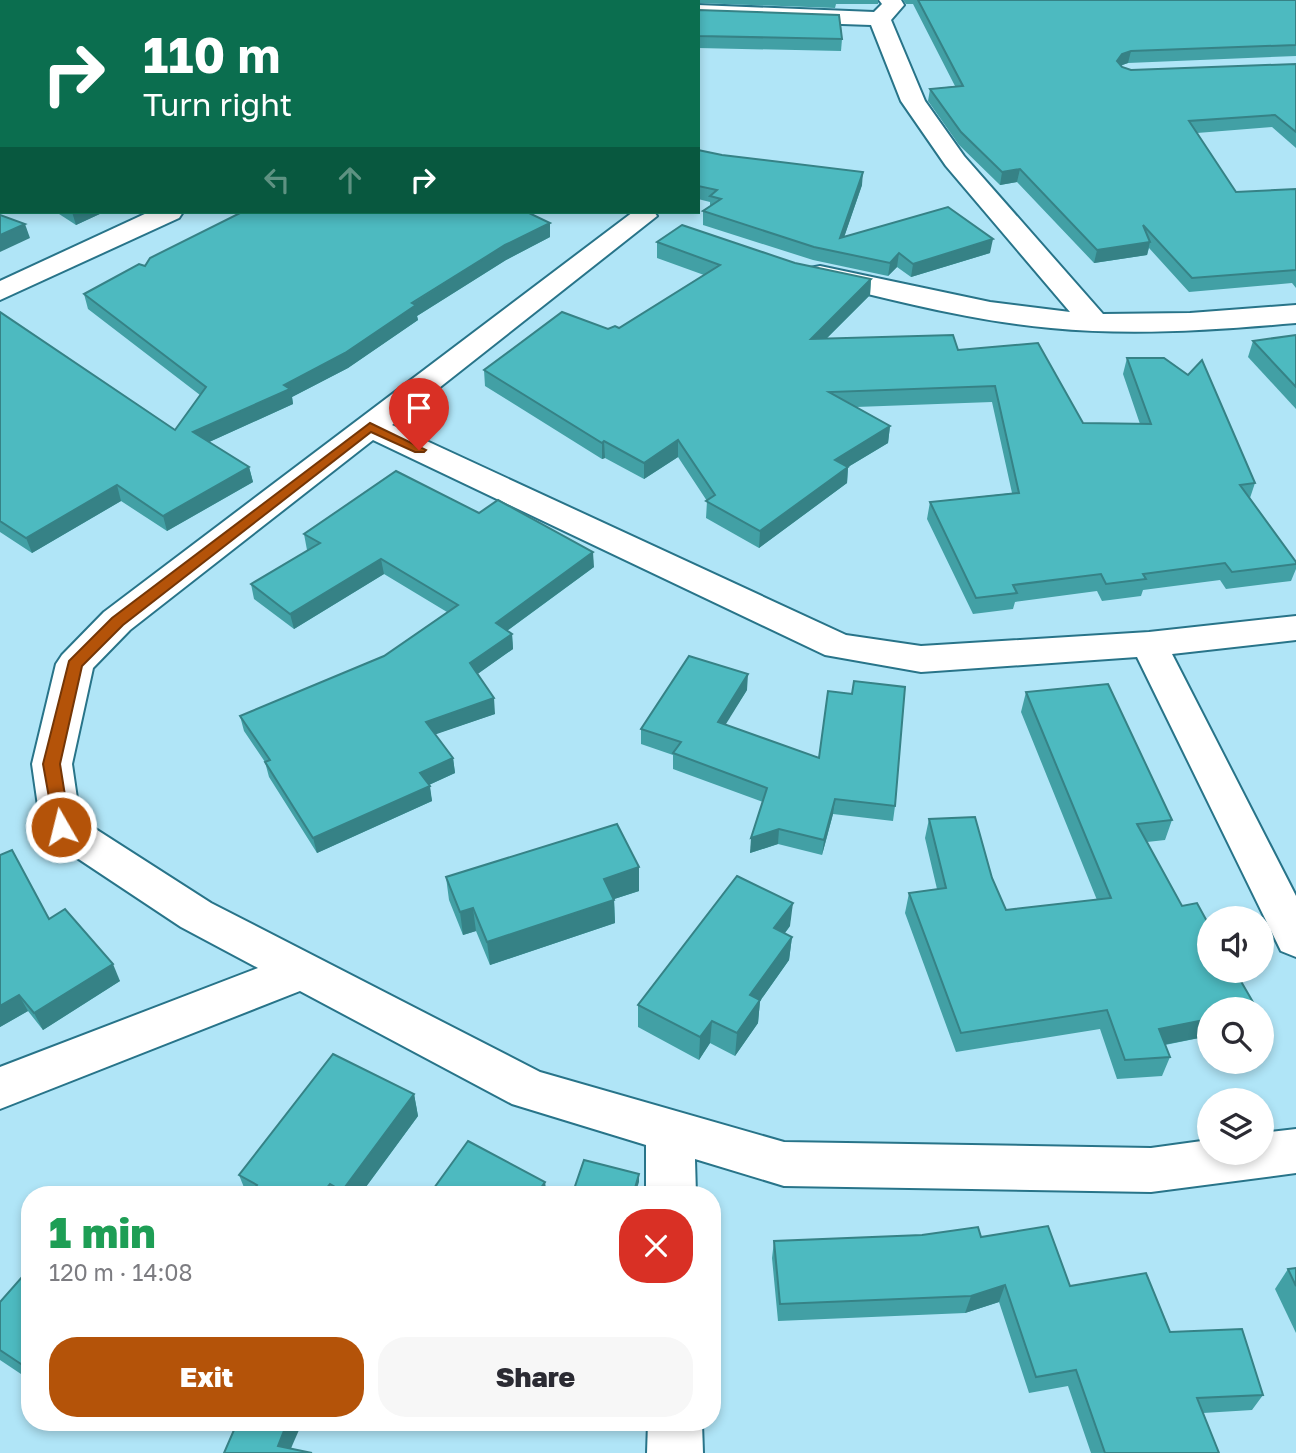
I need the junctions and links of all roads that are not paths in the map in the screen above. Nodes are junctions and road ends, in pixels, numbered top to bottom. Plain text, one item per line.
1 (885, 10) edge
2 (700, 12) edge
3 (166, 214) edge
4 (647, 218) edge
5 (792, 266) edge
6 (0, 292) edge
7 (1296, 314) edge
8 (1094, 322) junction
9 (370, 426) junction
10 (1296, 628) edge
11 (1149, 644) junction
12 (1296, 939) edge
13 (304, 970) junction
14 (0, 1088) edge
15 (670, 1132) junction
16 (1296, 1151) edge
17 (671, 1186) edge
18 (674, 1431) edge
19 (675, 1453) edge

1 - 2 street
1 - 8 street
3 - 6 street
4 - 9 street
5 - 8 street
7 - 8 street
9 - 11 street
9 - 13 street
10 - 11 street
11 - 12 street
13 - 14 street
13 - 15 street
15 - 16 street
15 - 17 street
18 - 19 street

